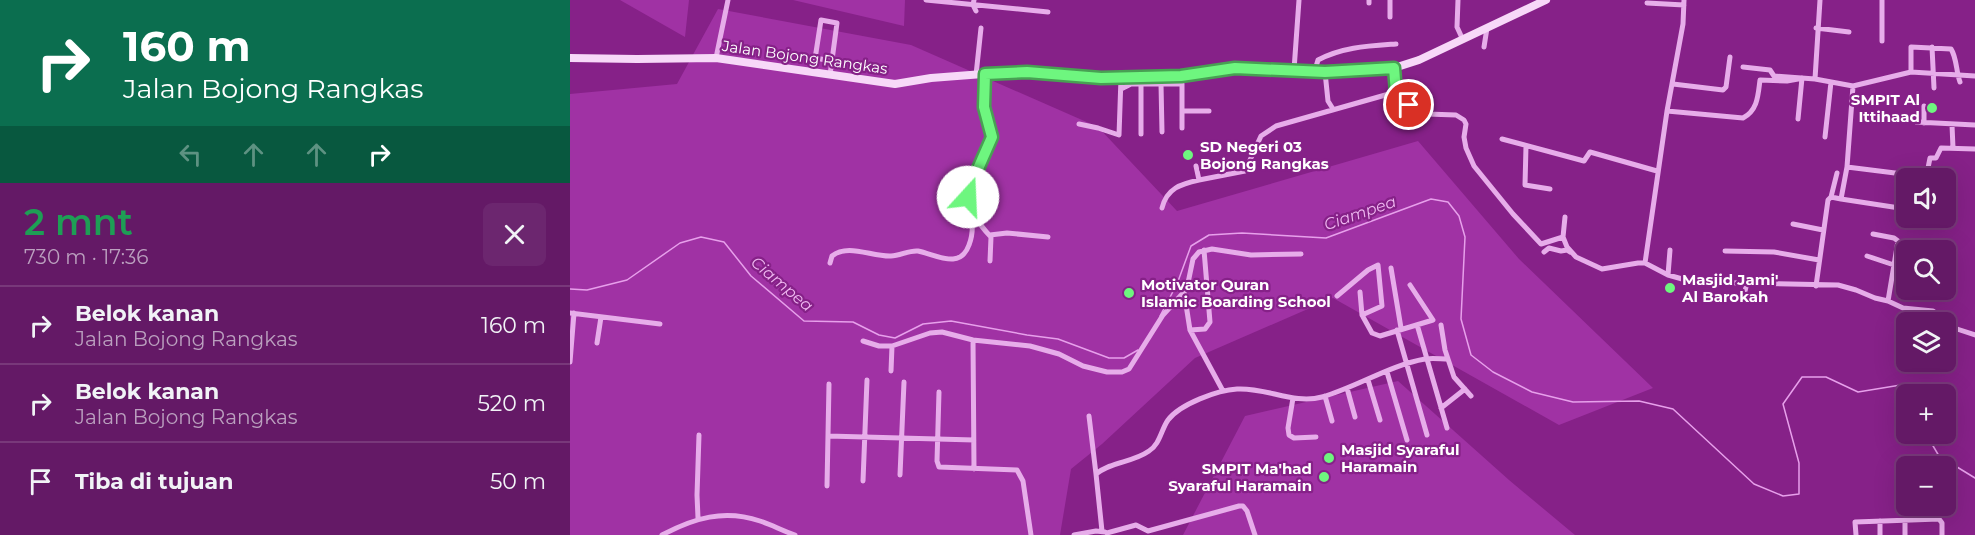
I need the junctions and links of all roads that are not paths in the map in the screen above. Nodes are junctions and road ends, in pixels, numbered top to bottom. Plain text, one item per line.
1 (926, 0) edge
2 (1299, 0) edge
3 (1390, 0) edge
4 (1458, 0) edge
5 (1546, 0) edge
6 (1820, 0) edge
7 (1882, 0) edge
8 (728, 1) edge
9 (974, 2) edge
10 (1647, 3) dead end
11 (1684, 3) edge
12 (976, 11) dead end
13 (1048, 12) dead end
14 (1390, 17) dead end
15 (981, 28) dead end
16 (1487, 28) junction
17 (1816, 28) junction
18 (1848, 32) dead end
19 (1463, 40) junction
20 (1881, 41) dead end
21 (1396, 44) dead end
22 (1484, 47) dead end
23 (1932, 47) junction
24 (1730, 57) dead end
25 (570, 58) edge
26 (716, 58) junction
27 (815, 58) junction
28 (832, 61) junction
29 (1743, 67) dead end
30 (1394, 68) junction
31 (1294, 70) junction
32 (1315, 70) junction
33 (813, 72) junction
34 (1325, 72) junction
35 (1911, 72) junction
36 (1934, 72) junction
37 (985, 74) junction
38 (1956, 74) junction
39 (830, 75) junction
40 (976, 75) junction
41 (1975, 76) edge
42 (1121, 78) junction
43 (1800, 78) junction
44 (1815, 79) junction
45 (1831, 82) junction
46 (1960, 82) dead end
47 (1141, 84) junction
48 (1161, 84) junction
49 (1673, 84) junction
50 (1853, 86) junction
51 (1934, 88) dead end
52 (1120, 89) junction
53 (1396, 92) junction
54 (1924, 106) dead end
55 (1333, 109) junction
56 (1182, 111) junction
57 (1209, 111) dead end
58 (1667, 111) junction
59 (1798, 119) dead end
60 (1916, 122) dead end
61 (1924, 123) junction
62 (1079, 124) dead end
63 (1952, 125) junction
64 (1975, 125) edge
65 (1182, 128) dead end
66 (1162, 132) dead end
67 (1141, 134) dead end
68 (1825, 136) dead end
69 (1502, 139) dead end
70 (1526, 146) junction
71 (1953, 148) junction
72 (1975, 149) edge
73 (1196, 166) dead end
74 (1847, 167) junction
75 (1928, 168) edge
76 (1657, 171) junction
77 (1837, 173) dead end
78 (1896, 174) edge
79 (1199, 180) junction
80 (1550, 189) dead end
81 (1831, 197) junction
82 (1841, 199) junction
83 (1162, 207) dead end
84 (1896, 207) edge
85 (971, 211) junction
86 (1565, 217) dead end
87 (1793, 224) dead end
88 (1823, 230) junction
89 (1873, 234) dead end
90 (990, 235) junction
91 (1048, 237) dead end
92 (1563, 237) junction
93 (1204, 250) junction
94 (1671, 250) dead end
95 (1725, 251) dead end
96 (1544, 252) dead end
97 (1572, 253) junction
98 (1301, 254) dead end
99 (1868, 255) dead end
100 (1819, 260) junction
101 (990, 261) dead end
102 (830, 263) dead end
103 (1645, 263) junction
104 (1894, 265) junction
105 (1391, 268) dead end
106 (1668, 274) junction
107 (1747, 283) junction
108 (1410, 285) dead end
109 (1816, 285) junction
110 (1184, 292) junction
111 (1360, 292) dead end
112 (1744, 295) dead end
113 (1338, 296) dead end
114 (1888, 301) junction
115 (572, 313) edge
116 (1362, 315) junction
117 (601, 316) junction
118 (660, 324) dead end
119 (1442, 325) dead end
120 (1418, 328) dead end
121 (1399, 329) junction
122 (1190, 330) junction
123 (1975, 335) edge
124 (973, 340) junction
125 (863, 341) dead end
126 (597, 344) dead end
127 (892, 346) junction
128 (1426, 359) junction
129 (1448, 359) junction
130 (570, 362) edge
131 (1407, 365) junction
132 (891, 370) dead end
133 (1387, 372) junction
134 (867, 380) dead end
135 (1368, 380) junction
136 (904, 382) dead end
137 (829, 384) dead end
138 (1347, 388) junction
139 (1465, 389) junction
140 (1223, 391) junction
141 (939, 392) dead end
142 (1325, 396) junction
143 (1472, 396) dead end
144 (1293, 398) junction
145 (1441, 408) junction
146 (1089, 416) dead end
147 (1355, 417) dead end
148 (1380, 420) dead end
149 (1332, 422) dead end
150 (1447, 428) dead end
151 (699, 435) dead end
152 (1427, 435) dead end
153 (828, 436) junction
154 (864, 437) junction
155 (1316, 437) dead end
156 (902, 438) junction
157 (937, 439) junction
158 (974, 440) junction
159 (1407, 440) dead end
160 (974, 469) junction
161 (1096, 474) junction
162 (900, 475) dead end
163 (863, 481) dead end
164 (827, 486) dead end
165 (698, 518) junction
166 (1905, 520) junction
167 (1880, 521) junction
168 (1106, 533) edge
169 (791, 534) edge
170 (662, 535) edge
171 (1031, 535) edge
172 (1074, 535) edge
173 (1255, 535) edge
174 (1856, 535) edge
175 (1881, 535) edge
176 (1905, 535) edge
177 (1942, 535) edge

1 - 9 street
2 - 31 street
3 - 14 street
4 - 19 street
5 - 16 main road, Jalan Bojong Rangkas
6 - 17 street
7 - 20 street
8 - 26 street
9 - 12 street
9 - 13 street
10 - 11 street
11 - 49 street
15 - 40 street
16 - 19 main road, Jalan Bojong Rangkas
16 - 22 street
17 - 18 street
17 - 44 street
19 - 30 main road, Jalan Bojong Rangkas
21 - 32 street
23 - 35 street
23 - 36 street
23 - 38 street
24 - 49 street
25 - 26 main road, Jalan Bojong Rangkas
26 - 33 main road, Jalan Bojong Rangkas
27 - 28 street
27 - 28 street
27 - 33 street
28 - 39 street
29 - 43 street
30 - 34 main road, Jalan Bojong Rangkas
30 - 53 street
31 - 32 main road, Jalan Bojong Rangkas
31 - 42 main road, Jalan Bojong Rangkas
32 - 34 main road, Jalan Bojong Rangkas
33 - 39 main road, Jalan Bojong Rangkas
34 - 55 street
35 - 36 street
35 - 50 street
36 - 38 street
36 - 51 street
37 - 40 main road, Jalan Bojong Rangkas
37 - 42 main road, Jalan Bojong Rangkas
37 - 85 street
38 - 41 street
38 - 46 street
39 - 40 main road, Jalan Bojong Rangkas
42 - 52 street
43 - 44 street
43 - 58 street
43 - 59 street
44 - 45 street
45 - 50 street
45 - 68 street
47 - 48 street
47 - 52 street
47 - 67 street
48 - 56 street
48 - 66 street
49 - 58 street
50 - 74 street
52 - 62 street
53 - 55 street
53 - 92 street
54 - 61 street
55 - 79 street
56 - 57 street
56 - 65 street
58 - 76 street
60 - 61 street
61 - 63 street
63 - 64 street
63 - 71 street
69 - 70 street
70 - 76 street
70 - 80 street
71 - 72 street
71 - 75 street
73 - 79 street
74 - 78 street
74 - 82 street
76 - 103 street
77 - 81 street
79 - 83 street
81 - 82 street
81 - 88 street
82 - 84 street
85 - 90 street
85 - 102 street
86 - 92 street
87 - 88 street
88 - 100 street
89 - 104 street
90 - 91 street
90 - 101 street
92 - 97 street
93 - 98 street
93 - 110 street
93 - 122 street
94 - 106 street
95 - 100 street
96 - 97 street
97 - 103 street
99 - 104 street
100 - 109 street
103 - 106 street
104 - 114 street
105 - 121 street
106 - 107 street
107 - 109 street
107 - 112 street
108 - 121 street
109 - 114 street
110 - 122 street
110 - 124 street
111 - 116 street
113 - 116 street
114 - 123 street
115 - 117 street
115 - 130 street
116 - 121 street
117 - 118 street
117 - 126 street
119 - 129 street
120 - 128 street
121 - 131 street
122 - 140 street
124 - 127 street
124 - 158 street
125 - 127 street
127 - 132 street
128 - 129 street
128 - 131 street
128 - 145 street
129 - 139 street
131 - 133 street
131 - 152 street
133 - 135 street
133 - 159 street
134 - 154 street
135 - 138 street
135 - 148 street
136 - 156 street
137 - 153 street
138 - 142 street
138 - 147 street
139 - 143 street
139 - 145 street
140 - 144 street
140 - 161 street
141 - 157 street
142 - 144 street
142 - 149 street
144 - 155 street
145 - 150 street
146 - 161 street
151 - 165 street
153 - 154 street
153 - 164 street
154 - 156 street
154 - 163 street
156 - 157 street
156 - 162 street
157 - 158 street
157 - 160 street
158 - 160 street
160 - 171 street
161 - 168 street
165 - 169 street
165 - 170 street
166 - 167 street
166 - 176 street
166 - 177 street
167 - 174 street
167 - 175 street
168 - 172 street
168 - 173 street

